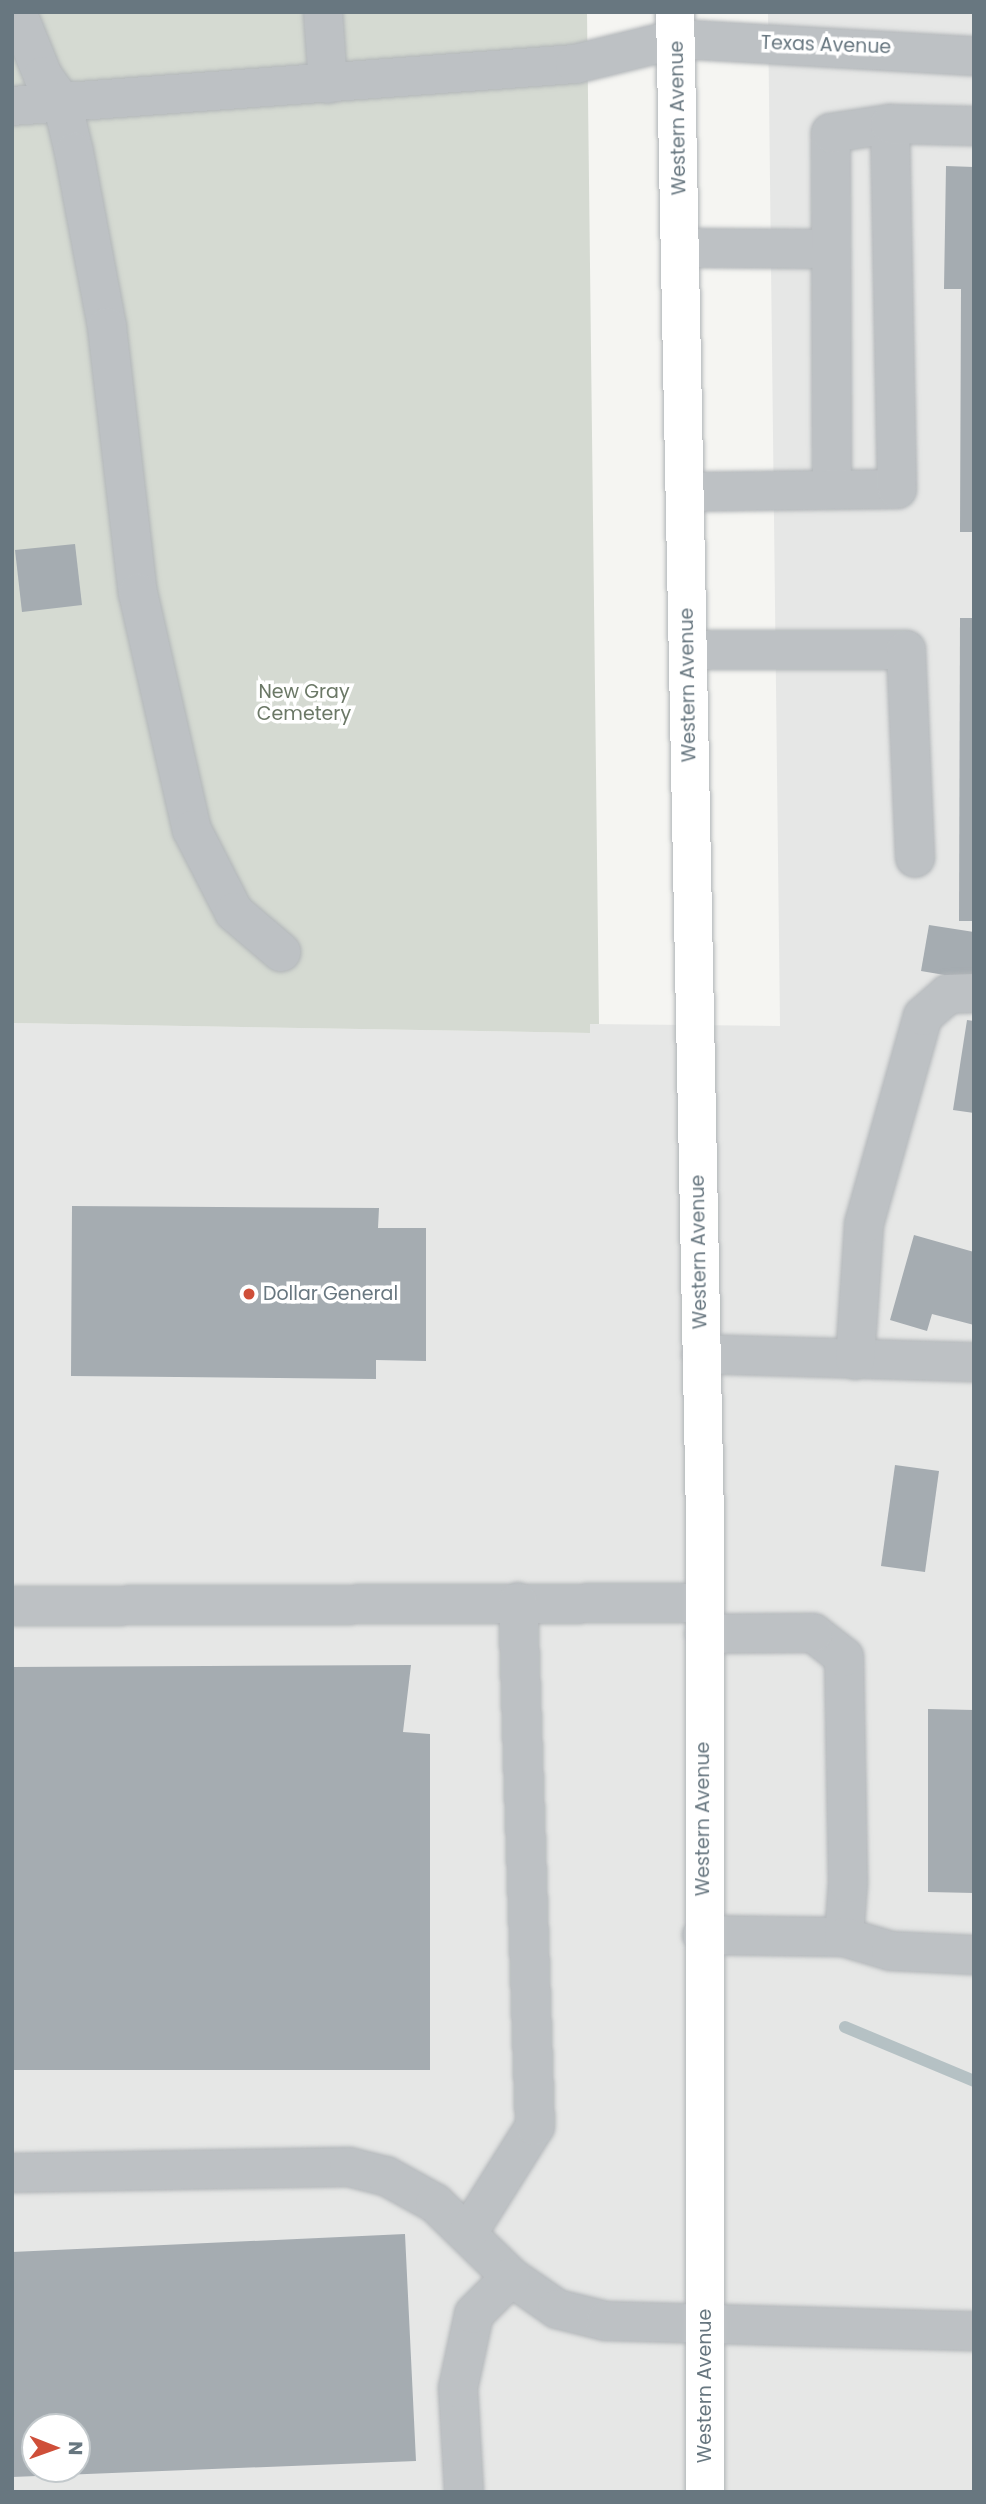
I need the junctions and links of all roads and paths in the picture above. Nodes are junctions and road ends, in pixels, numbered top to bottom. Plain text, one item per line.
1 (18, 12) edge
2 (323, 12) edge
3 (676, 25) edge
4 (974, 56) edge
5 (328, 84) junction
6 (62, 102) junction
7 (12, 106) edge
8 (890, 124) junction
9 (974, 126) edge
10 (681, 248) junction
11 (831, 249) junction
12 (832, 490) junction
13 (685, 492) junction
14 (688, 650) junction
15 (915, 858) dead end
16 (281, 953) dead end
17 (974, 993) edge
18 (701, 1354) junction
19 (855, 1360) junction
20 (974, 1362) edge
21 (518, 1602) junction
22 (12, 1606) edge
23 (704, 1618) junction
24 (702, 1935) junction
25 (844, 1937) junction
26 (974, 1955) edge
27 (12, 2173) edge
28 (468, 2233) junction
29 (511, 2277) junction
30 (706, 2323) junction
31 (974, 2331) edge
32 (464, 2492) edge
33 (705, 2492) edge

1 - 6 street
2 - 5 street
3 - 4 street, Texas Avenue
3 - 5 street, Texas Avenue
3 - 10 main road, Western Avenue
5 - 6 street, Texas Avenue
6 - 7 street, Texas Avenue
6 - 16 street
8 - 9 street
8 - 11 street
8 - 12 street
10 - 11 street
10 - 13 main road, Western Avenue
11 - 12 street
12 - 13 street
13 - 14 main road, Western Avenue
14 - 15 street
14 - 18 main road, Western Avenue
17 - 19 street
18 - 19 street
18 - 23 main road, Western Avenue
19 - 20 street
21 - 22 street
21 - 23 street
21 - 28 street
23 - 24 main road, Western Avenue
23 - 25 street
24 - 25 street
24 - 30 main road, Western Avenue
25 - 26 street
27 - 28 street
28 - 29 street
29 - 30 street
29 - 32 street
30 - 31 street
30 - 33 main road, Western Avenue

